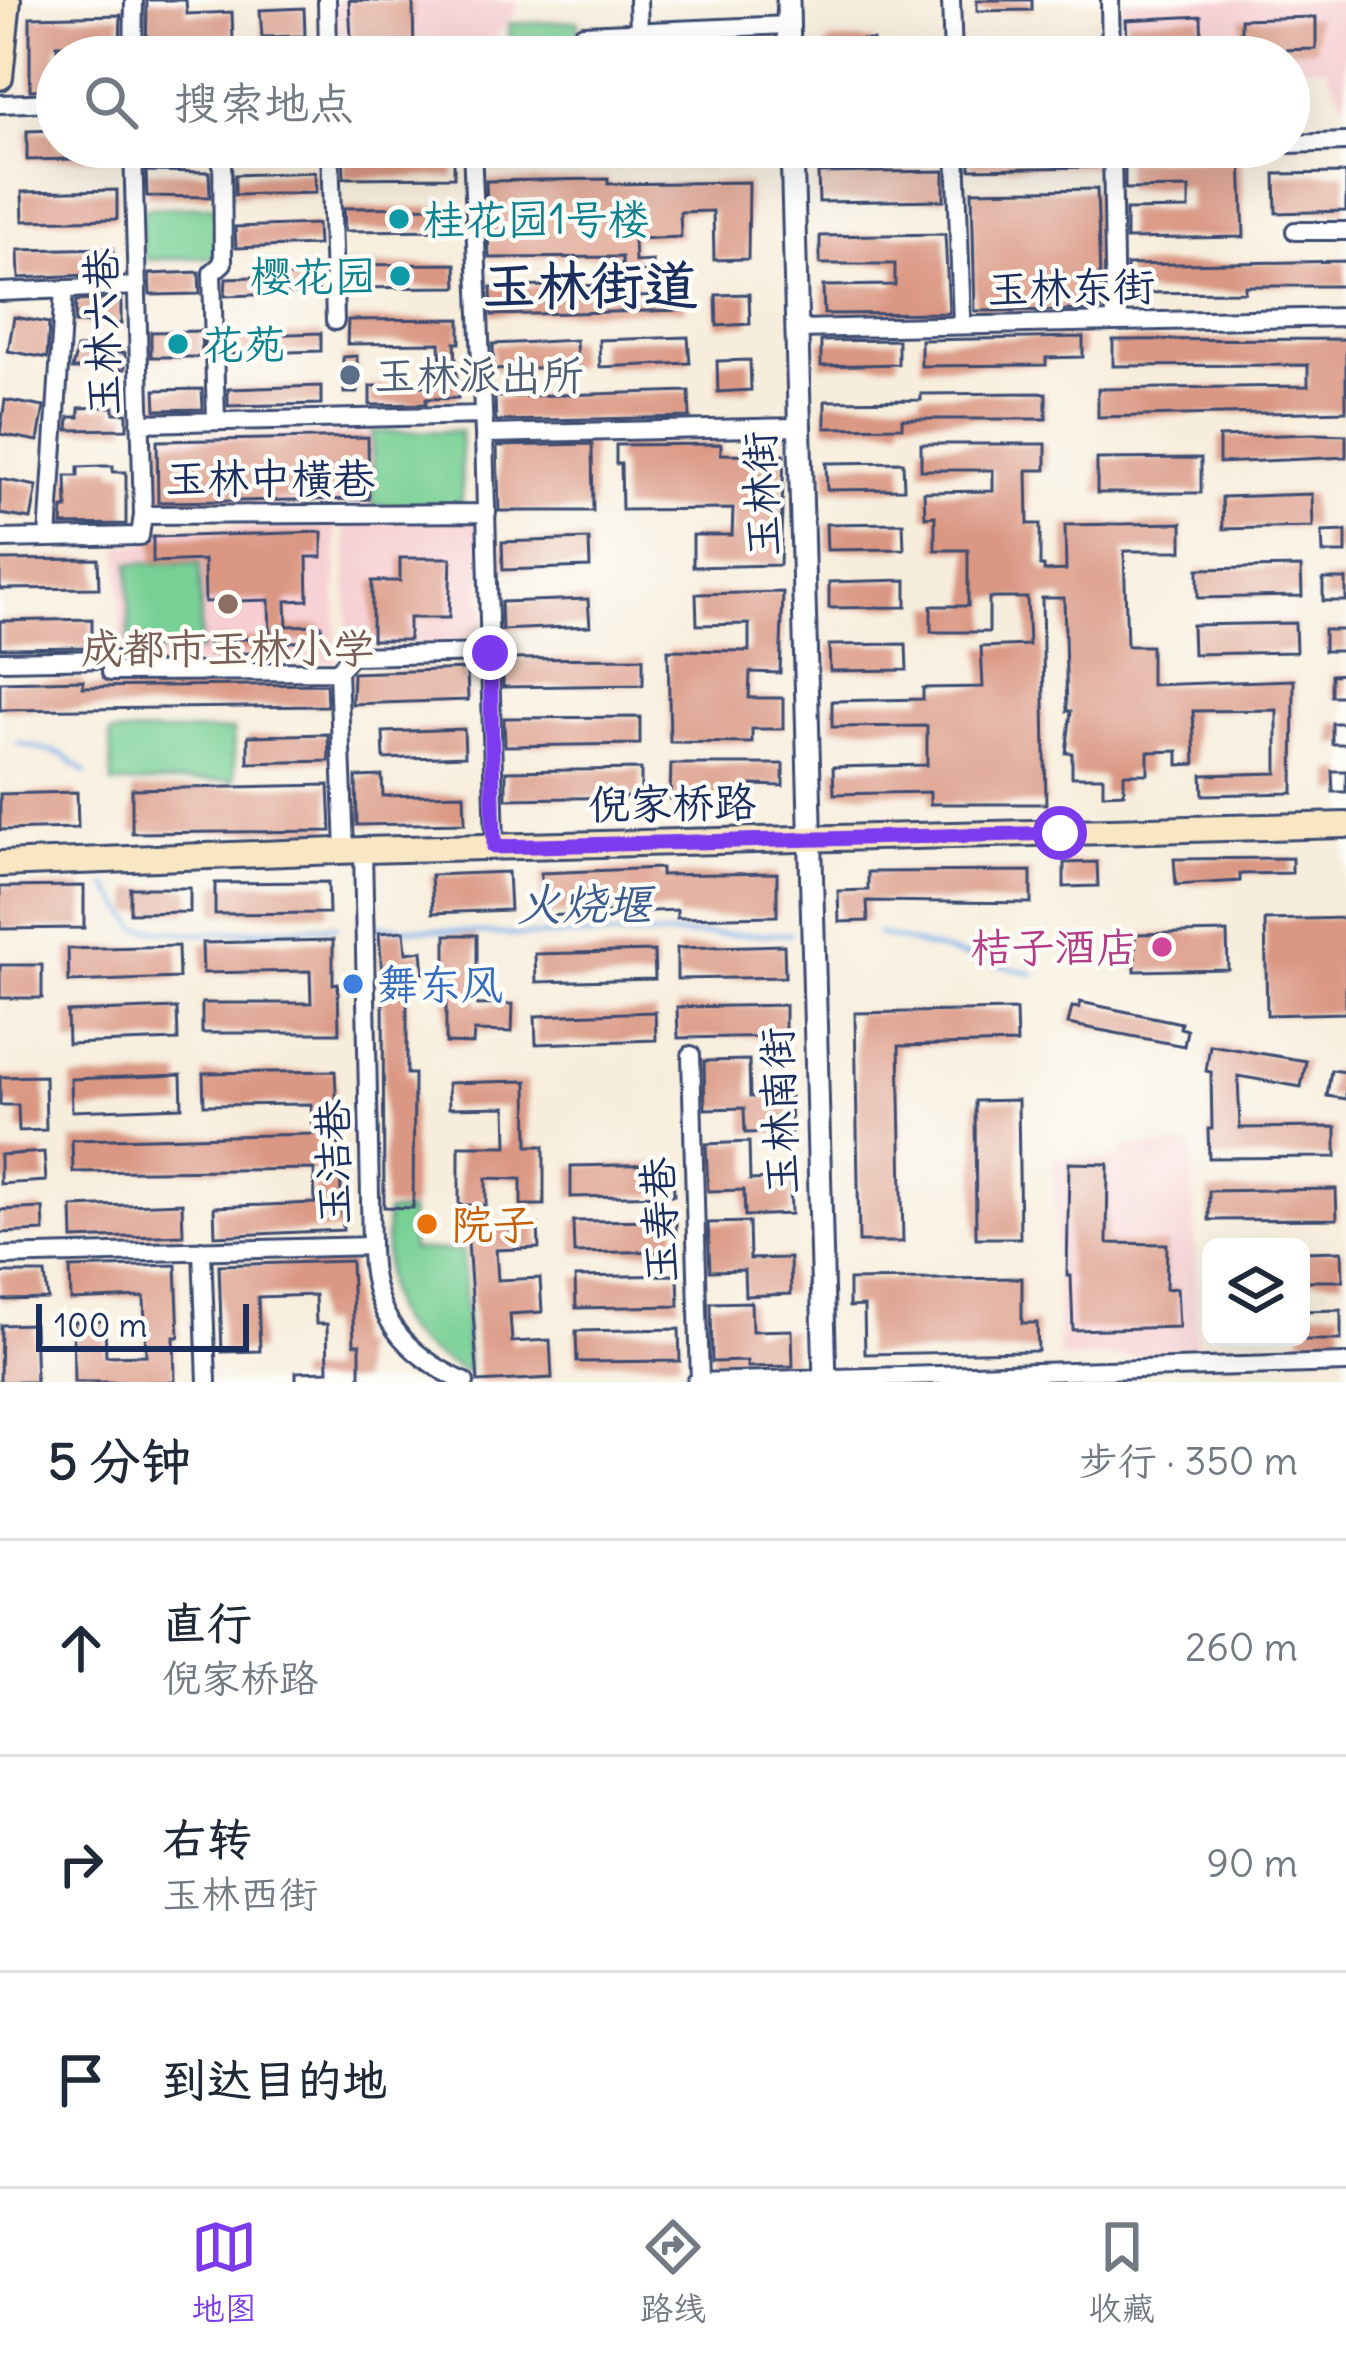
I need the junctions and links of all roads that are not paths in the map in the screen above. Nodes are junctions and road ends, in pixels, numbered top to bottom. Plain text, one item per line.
1 (8, 0) edge
2 (134, 0) edge
3 (328, 0) edge
4 (638, 0) edge
5 (788, 0) edge
6 (951, 0) edge
7 (1109, 0) edge
8 (788, 25) junction
9 (639, 32) junction
10 (133, 36) edge
11 (328, 36) edge
12 (583, 36) edge
13 (788, 36) edge
14 (952, 36) edge
15 (1110, 36) edge
16 (0, 77) edge
17 (36, 102) edge
18 (0, 104) edge
19 (1346, 142) edge
20 (1310, 143) edge
21 (133, 168) edge
22 (222, 168) edge
23 (330, 168) edge
24 (473, 168) edge
25 (793, 168) edge
26 (957, 168) edge
27 (1112, 168) edge
28 (1295, 231) dead end
29 (1346, 231) edge
30 (136, 286) junction
31 (64, 289) junction
32 (0, 292) edge
33 (1346, 316) edge
34 (334, 322) dead end
35 (1115, 322) junction
36 (962, 325) junction
37 (797, 329) junction
38 (216, 421) junction
39 (140, 423) junction
40 (484, 425) junction
41 (798, 427) junction
42 (487, 513) junction
43 (142, 515) junction
44 (48, 538) junction
45 (0, 539) edge
46 (490, 653) junction
47 (0, 661) edge
48 (338, 671) junction
49 (1346, 826) edge
50 (811, 839) junction
51 (494, 847) junction
52 (354, 850) junction
53 (0, 864) edge
54 (691, 1055) dead end
55 (370, 1246) junction
56 (202, 1250) junction
57 (0, 1256) edge
58 (1346, 1363) edge
59 (825, 1380) edge
60 (207, 1382) edge
61 (465, 1382) edge
62 (698, 1382) edge

1 - 16 main road
2 - 10 street
3 - 11 street
4 - 9 street
5 - 8 street
6 - 14 street
7 - 15 street
8 - 9 street
8 - 13 street
9 - 12 street
17 - 18 street
19 - 20 street
21 - 30 street, 玉林六巷
22 - 38 street
23 - 34 street
24 - 40 street
25 - 37 street, 玉林街
26 - 36 street
27 - 35 street
28 - 29 street
30 - 31 street
30 - 39 street, 玉林六巷
31 - 32 street
31 - 44 street
33 - 35 street, 玉林东街
35 - 36 street, 玉林东街
36 - 37 street, 玉林东街
37 - 41 street, 玉林街
38 - 39 street
38 - 40 street
39 - 43 street, 玉林六巷
40 - 41 street
40 - 42 street
41 - 50 street, 玉林街
42 - 43 street, 玉林中横巷
42 - 46 street
43 - 44 street, 玉林中横巷
44 - 45 street, 玉林中横巷
46 - 48 street
46 - 51 street
47 - 48 street
48 - 52 street, 玉洁巷
49 - 50 main road, 倪家桥路
50 - 51 main road, 倪家桥路
50 - 59 street, 玉林南街
51 - 52 main road, 倪家桥路
52 - 53 main road, 倪家桥路
52 - 55 street, 玉洁巷
54 - 62 street, 玉寿巷
55 - 56 street, 玉洁巷
55 - 61 street
56 - 57 street, 玉洁巷
56 - 60 street
58 - 59 street
59 - 62 street

